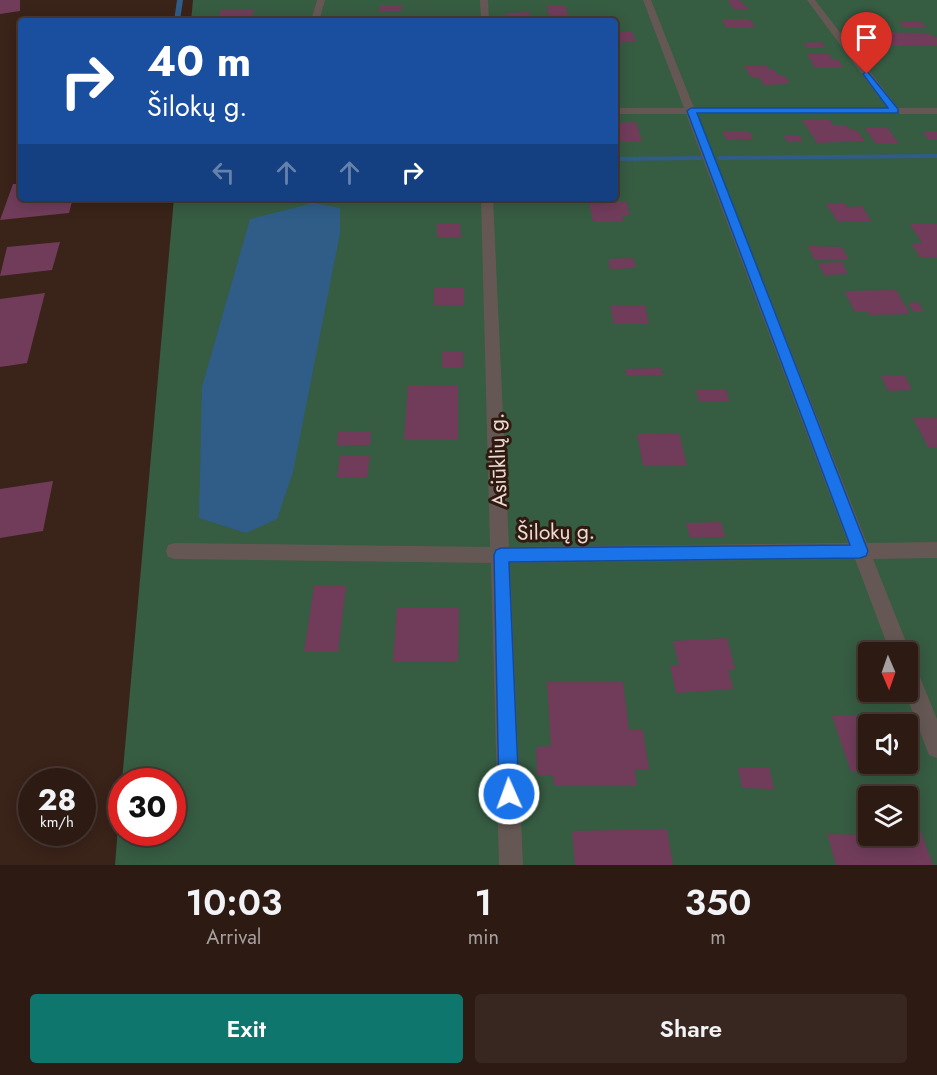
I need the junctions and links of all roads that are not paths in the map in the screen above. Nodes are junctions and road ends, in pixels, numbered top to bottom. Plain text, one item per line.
1 (321, 0) edge
2 (484, 0) edge
3 (647, 0) edge
4 (811, 0) edge
5 (316, 18) edge
6 (485, 18) edge
7 (618, 111) edge
8 (691, 111) junction
9 (895, 111) junction
10 (937, 111) edge
11 (487, 201) edge
12 (937, 550) edge
13 (175, 551) dead end
14 (860, 551) junction
15 (501, 555) junction
16 (896, 642) edge
17 (918, 698) edge
18 (937, 747) edge
19 (511, 865) edge

1 - 5 street
2 - 6 street
3 - 8 street
4 - 9 street
7 - 8 street
8 - 9 street
8 - 14 street
9 - 10 street
11 - 15 street, Asiūklių g.
12 - 14 street, Šilokų g.
13 - 15 street, Šilokų g.
14 - 15 street, Šilokų g.
14 - 16 street
15 - 19 street, Asiūklių g.
17 - 18 street

